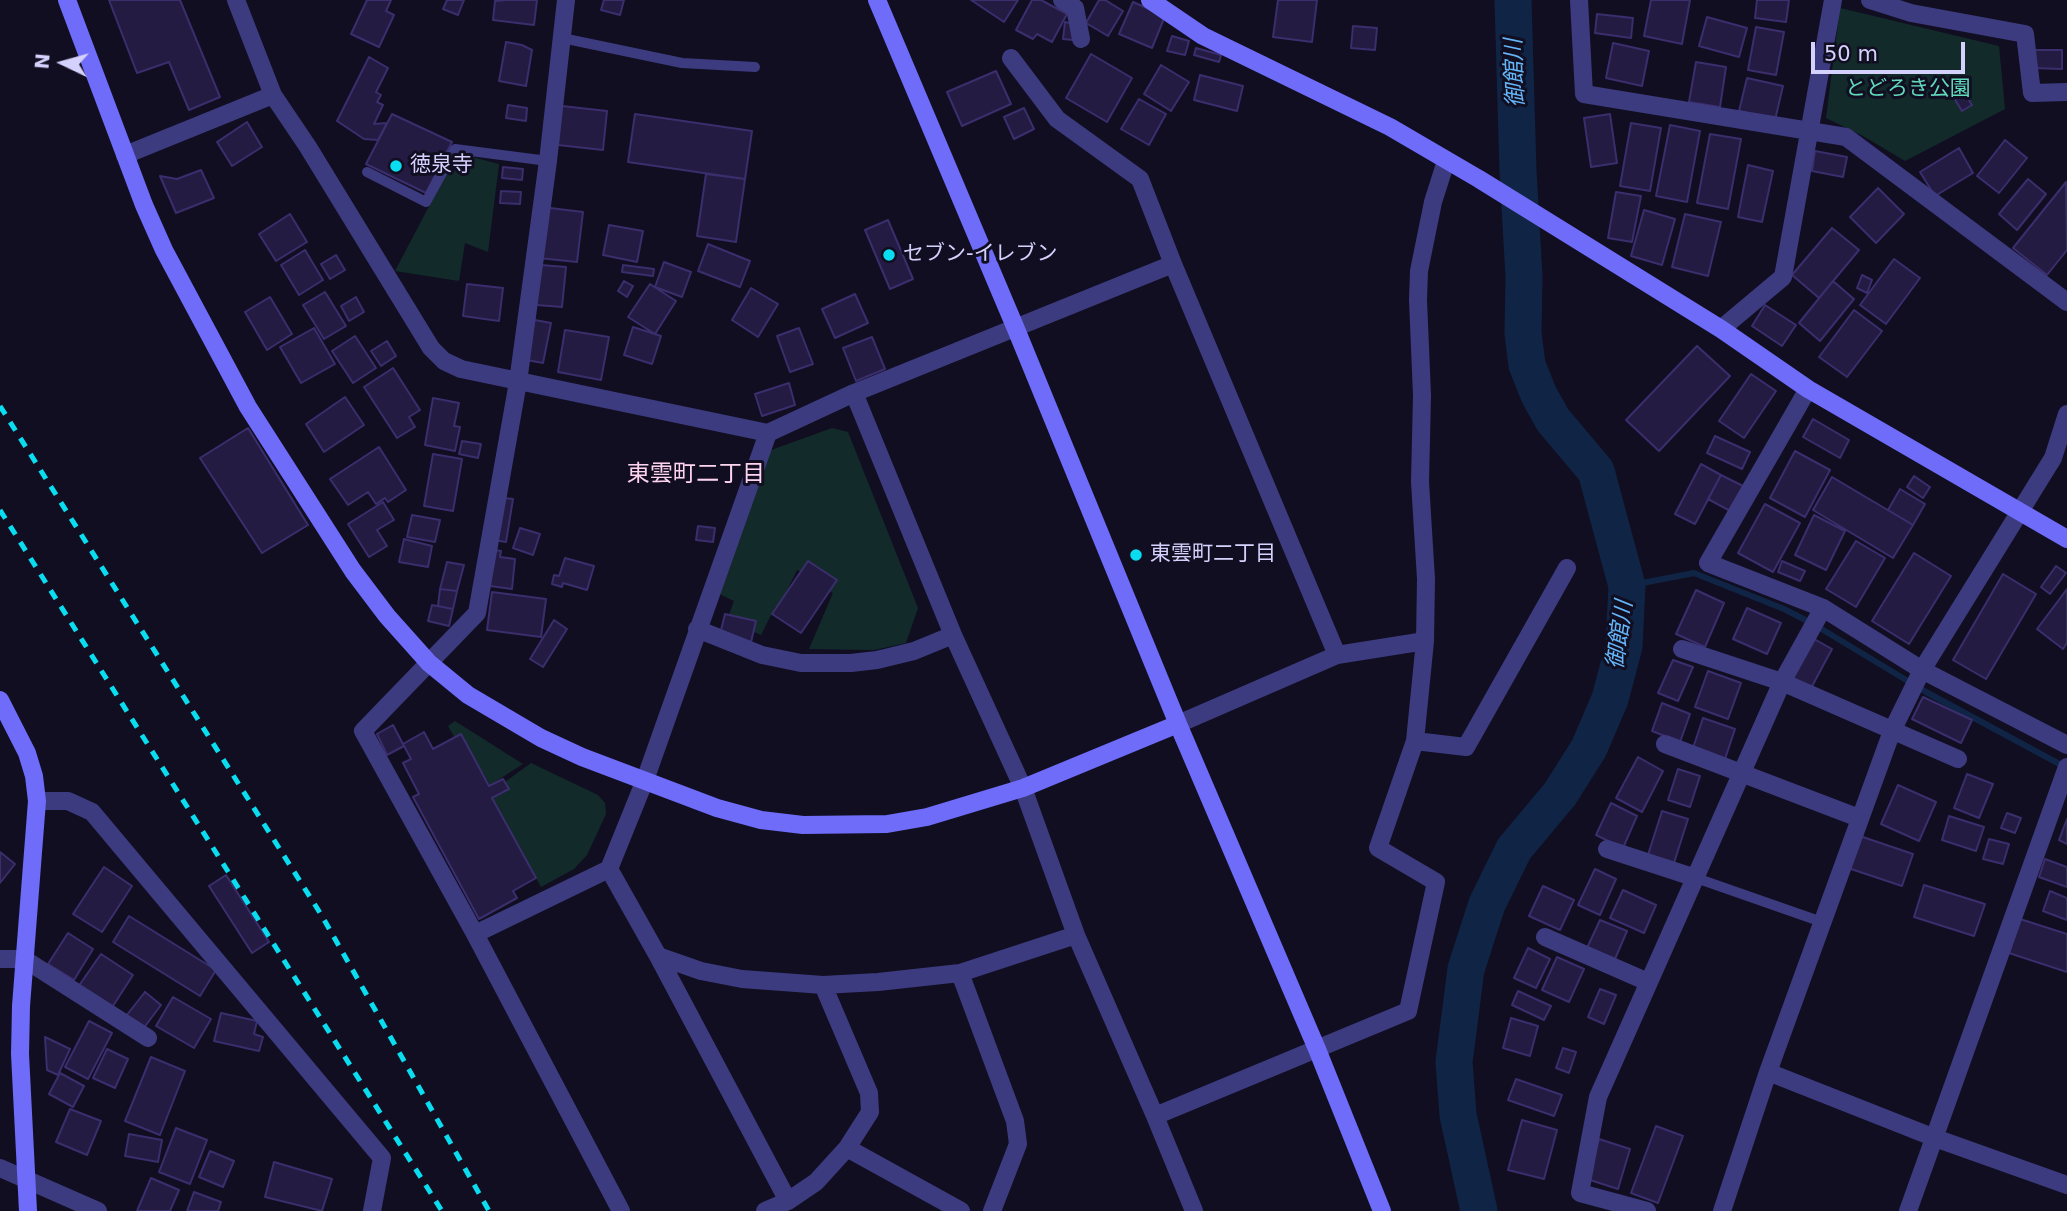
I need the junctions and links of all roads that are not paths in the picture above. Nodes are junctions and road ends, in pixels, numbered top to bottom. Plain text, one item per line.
1 (68, 0) edge
2 (236, 0) edge
3 (566, 0) edge
4 (877, 0) edge
5 (1062, 0) edge
6 (1150, 0) edge
7 (1579, 0) edge
8 (1833, 0) edge
9 (1870, 0) edge
10 (562, 38) junction
11 (1081, 38) dead end
12 (1012, 58) dead end
13 (755, 67) dead end
14 (2067, 92) edge
15 (273, 95) junction
16 (1810, 131) junction
17 (125, 155) junction
18 (548, 161) junction
19 (1446, 161) junction
20 (366, 173) dead end
21 (1172, 264) junction
22 (2067, 302) edge
23 (1016, 329) junction
24 (1721, 329) junction
25 (518, 382) junction
26 (1808, 389) junction
27 (854, 393) junction
28 (2067, 414) edge
29 (768, 433) junction
30 (2022, 511) junction
31 (2067, 539) edge
32 (1567, 568) dead end
33 (1823, 608) junction
34 (697, 629) junction
35 (953, 635) junction
36 (1425, 641) junction
37 (1682, 649) dead end
38 (1337, 655) junction
39 (429, 663) junction
40 (1922, 670) junction
41 (1782, 682) junction
42 (0, 700) edge
43 (1178, 724) junction
44 (1892, 731) junction
45 (1415, 741) junction
46 (1665, 744) dead end
47 (2067, 746) edge
48 (1958, 759) dead end
49 (2067, 767) edge
50 (1740, 774) junction
51 (645, 780) junction
52 (1023, 788) junction
53 (37, 802) junction
54 (1859, 818) junction
55 (1607, 849) dead end
56 (609, 869) junction
57 (1696, 878) junction
58 (1822, 922) junction
59 (475, 934) junction
60 (1076, 935) junction
61 (1545, 937) dead end
62 (658, 956) junction
63 (0, 959) edge
64 (24, 959) junction
65 (960, 973) junction
66 (1648, 982) junction
67 (823, 985) junction
68 (148, 1038) dead end
69 (1317, 1049) junction
70 (1768, 1072) junction
71 (1156, 1115) junction
72 (1935, 1138) junction
73 (847, 1148) junction
74 (0, 1168) edge
75 (24, 1179) junction
76 (2067, 1185) edge
77 (788, 1200) junction
78 (28, 1211) edge
79 (98, 1211) edge
80 (372, 1211) edge
81 (621, 1211) edge
82 (765, 1211) edge
83 (961, 1211) edge
84 (992, 1211) edge
85 (1194, 1211) edge
86 (1382, 1211) edge
87 (1647, 1211) edge
88 (1722, 1211) edge
89 (1908, 1211) edge

1 - 17 street
2 - 15 street
3 - 10 street
4 - 23 street
5 - 11 street
6 - 19 street
7 - 16 street
8 - 16 street
9 - 14 street
10 - 13 lane
10 - 18 street
12 - 21 street
15 - 17 street
15 - 25 street
16 - 22 street
16 - 24 street
17 - 39 street
18 - 20 lane
18 - 25 street
19 - 24 street
19 - 36 street
21 - 23 street
21 - 38 street
23 - 27 street
23 - 43 street
24 - 26 street
25 - 29 street
25 - 39 street
26 - 30 street
26 - 33 street
27 - 29 street
27 - 35 street
28 - 30 street
29 - 34 street
30 - 31 street
30 - 40 street
32 - 45 street
33 - 40 street
33 - 41 street
34 - 35 street
34 - 51 street
35 - 52 street
36 - 38 street
36 - 45 street
37 - 41 street
38 - 43 street
39 - 51 street
39 - 59 street
40 - 44 street
40 - 47 street
41 - 44 street
41 - 50 street
42 - 53 street
43 - 52 street
43 - 69 street
44 - 48 street
44 - 54 street
45 - 69 street
46 - 50 street
49 - 72 street
50 - 54 street
50 - 57 street
51 - 52 street
51 - 56 street
52 - 60 street
53 - 64 street
53 - 80 street
54 - 58 street
55 - 57 street
56 - 59 street
56 - 62 street
57 - 58 lane
57 - 66 street
58 - 70 street
59 - 81 street
60 - 65 street
60 - 71 street
61 - 66 street
62 - 67 street
62 - 77 street
63 - 64 street
64 - 68 street
64 - 75 street
65 - 67 street
65 - 84 street
66 - 87 street
67 - 73 street
69 - 71 street
69 - 86 street
70 - 72 street
70 - 88 street
71 - 85 street
72 - 76 street
72 - 89 street
73 - 77 street
73 - 83 street
74 - 75 street
75 - 78 street
75 - 79 street
77 - 82 street

